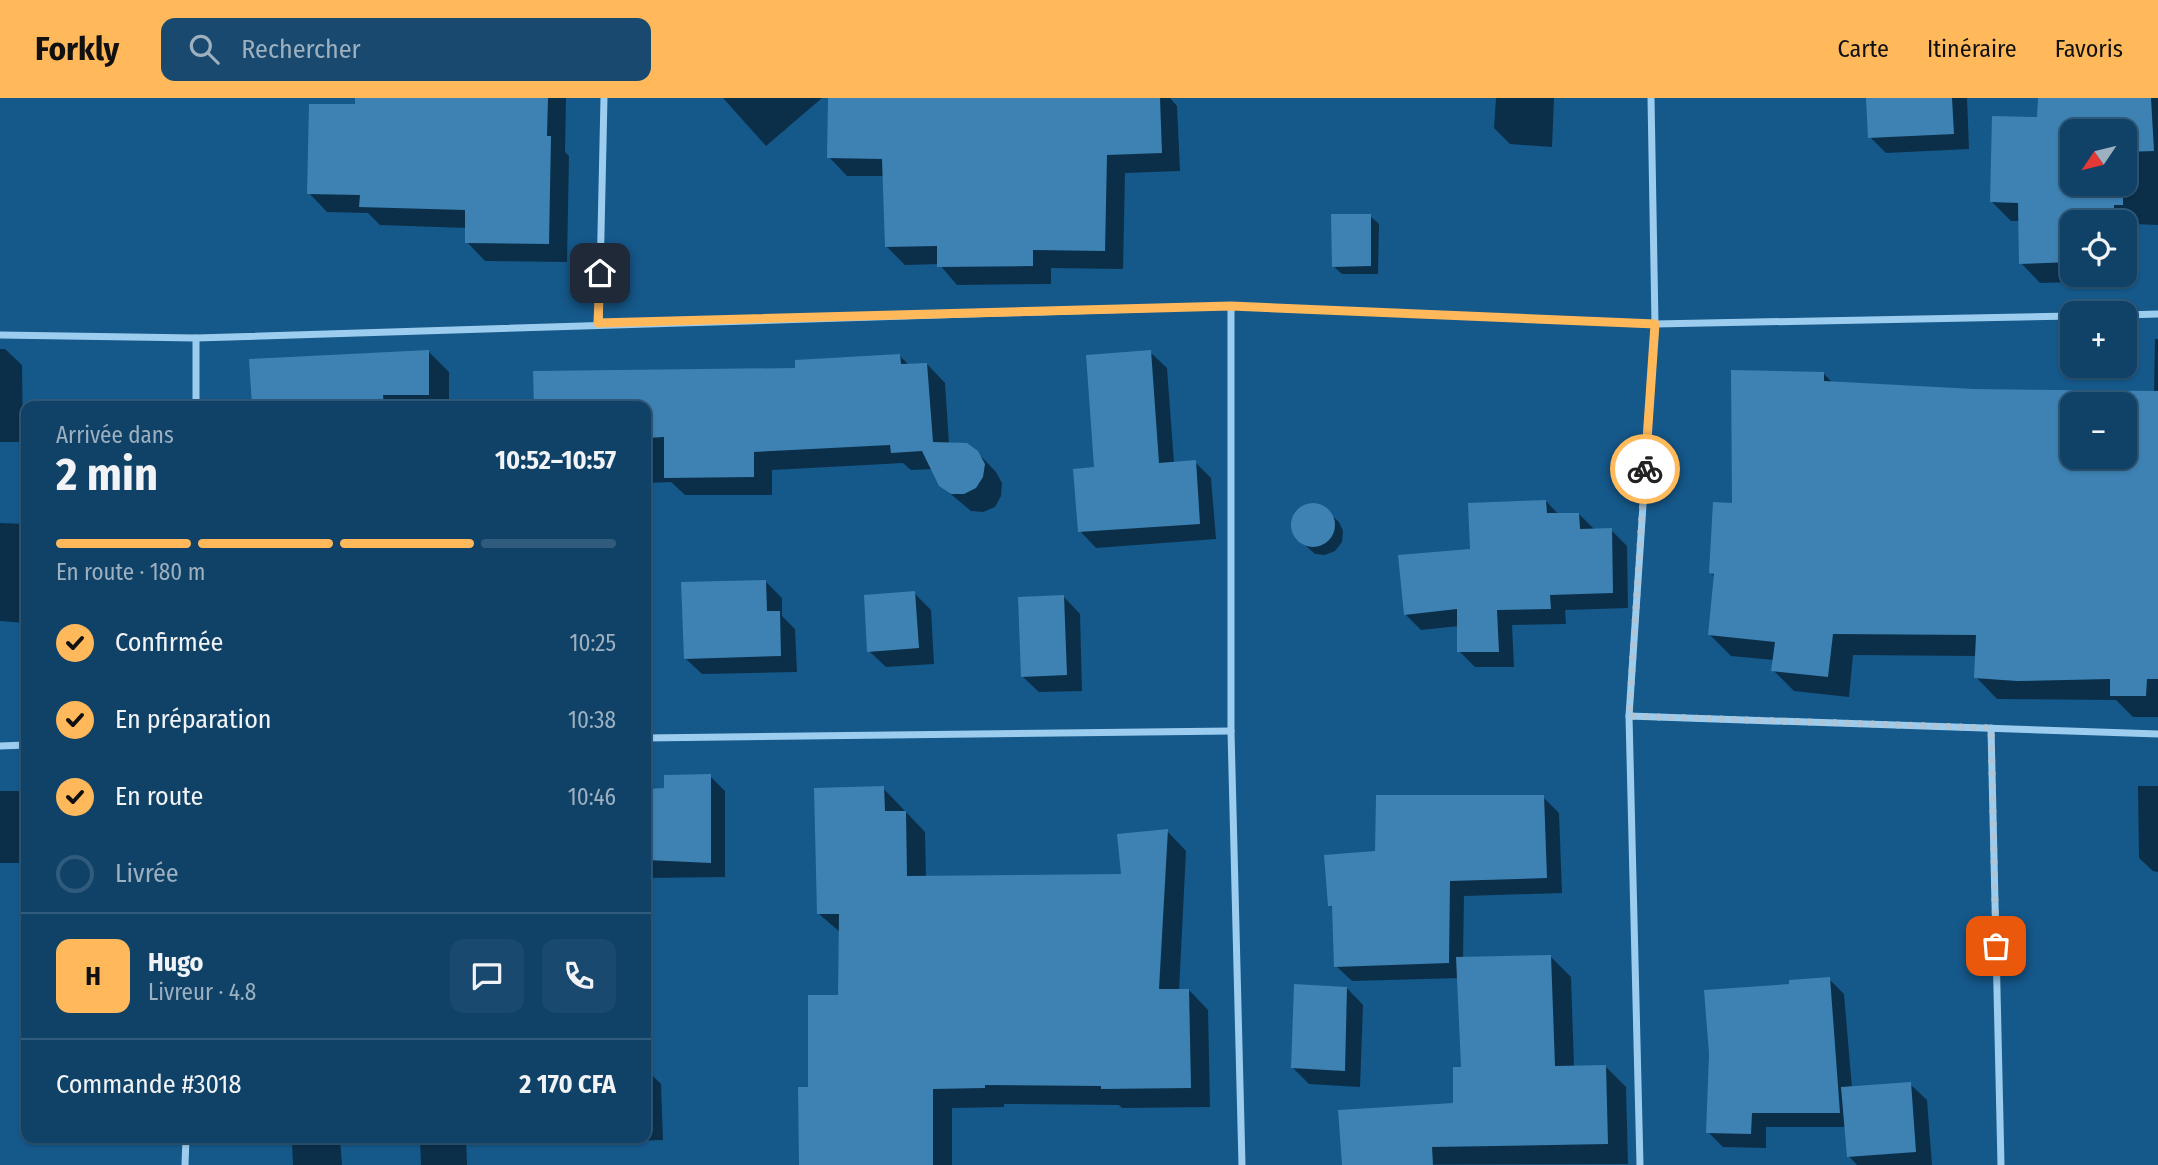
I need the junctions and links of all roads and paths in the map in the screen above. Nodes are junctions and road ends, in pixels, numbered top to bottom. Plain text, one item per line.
1 (604, 98) edge
2 (1651, 98) edge
3 (1231, 306) junction
4 (2158, 314) edge
5 (2137, 315) edge
6 (2060, 316) edge
7 (598, 323) junction
8 (1655, 324) junction
9 (0, 335) edge
10 (196, 338) junction
11 (196, 401) edge
12 (1629, 716) junction
13 (1991, 728) junction
14 (1231, 731) junction
15 (2158, 734) edge
16 (651, 738) edge
17 (21, 745) edge
18 (0, 746) edge
19 (186, 1143) edge
20 (185, 1165) edge
21 (1242, 1165) edge
22 (1640, 1165) edge
23 (2001, 1165) edge

1 - 7 street
2 - 8 street
3 - 7 street
3 - 8 street
3 - 14 street
4 - 5 street
6 - 8 street
7 - 10 street
8 - 12 street
9 - 10 street
10 - 11 street
12 - 13 street
12 - 22 street
13 - 15 street
13 - 23 street
14 - 16 street
14 - 21 street
17 - 18 street
19 - 20 street

